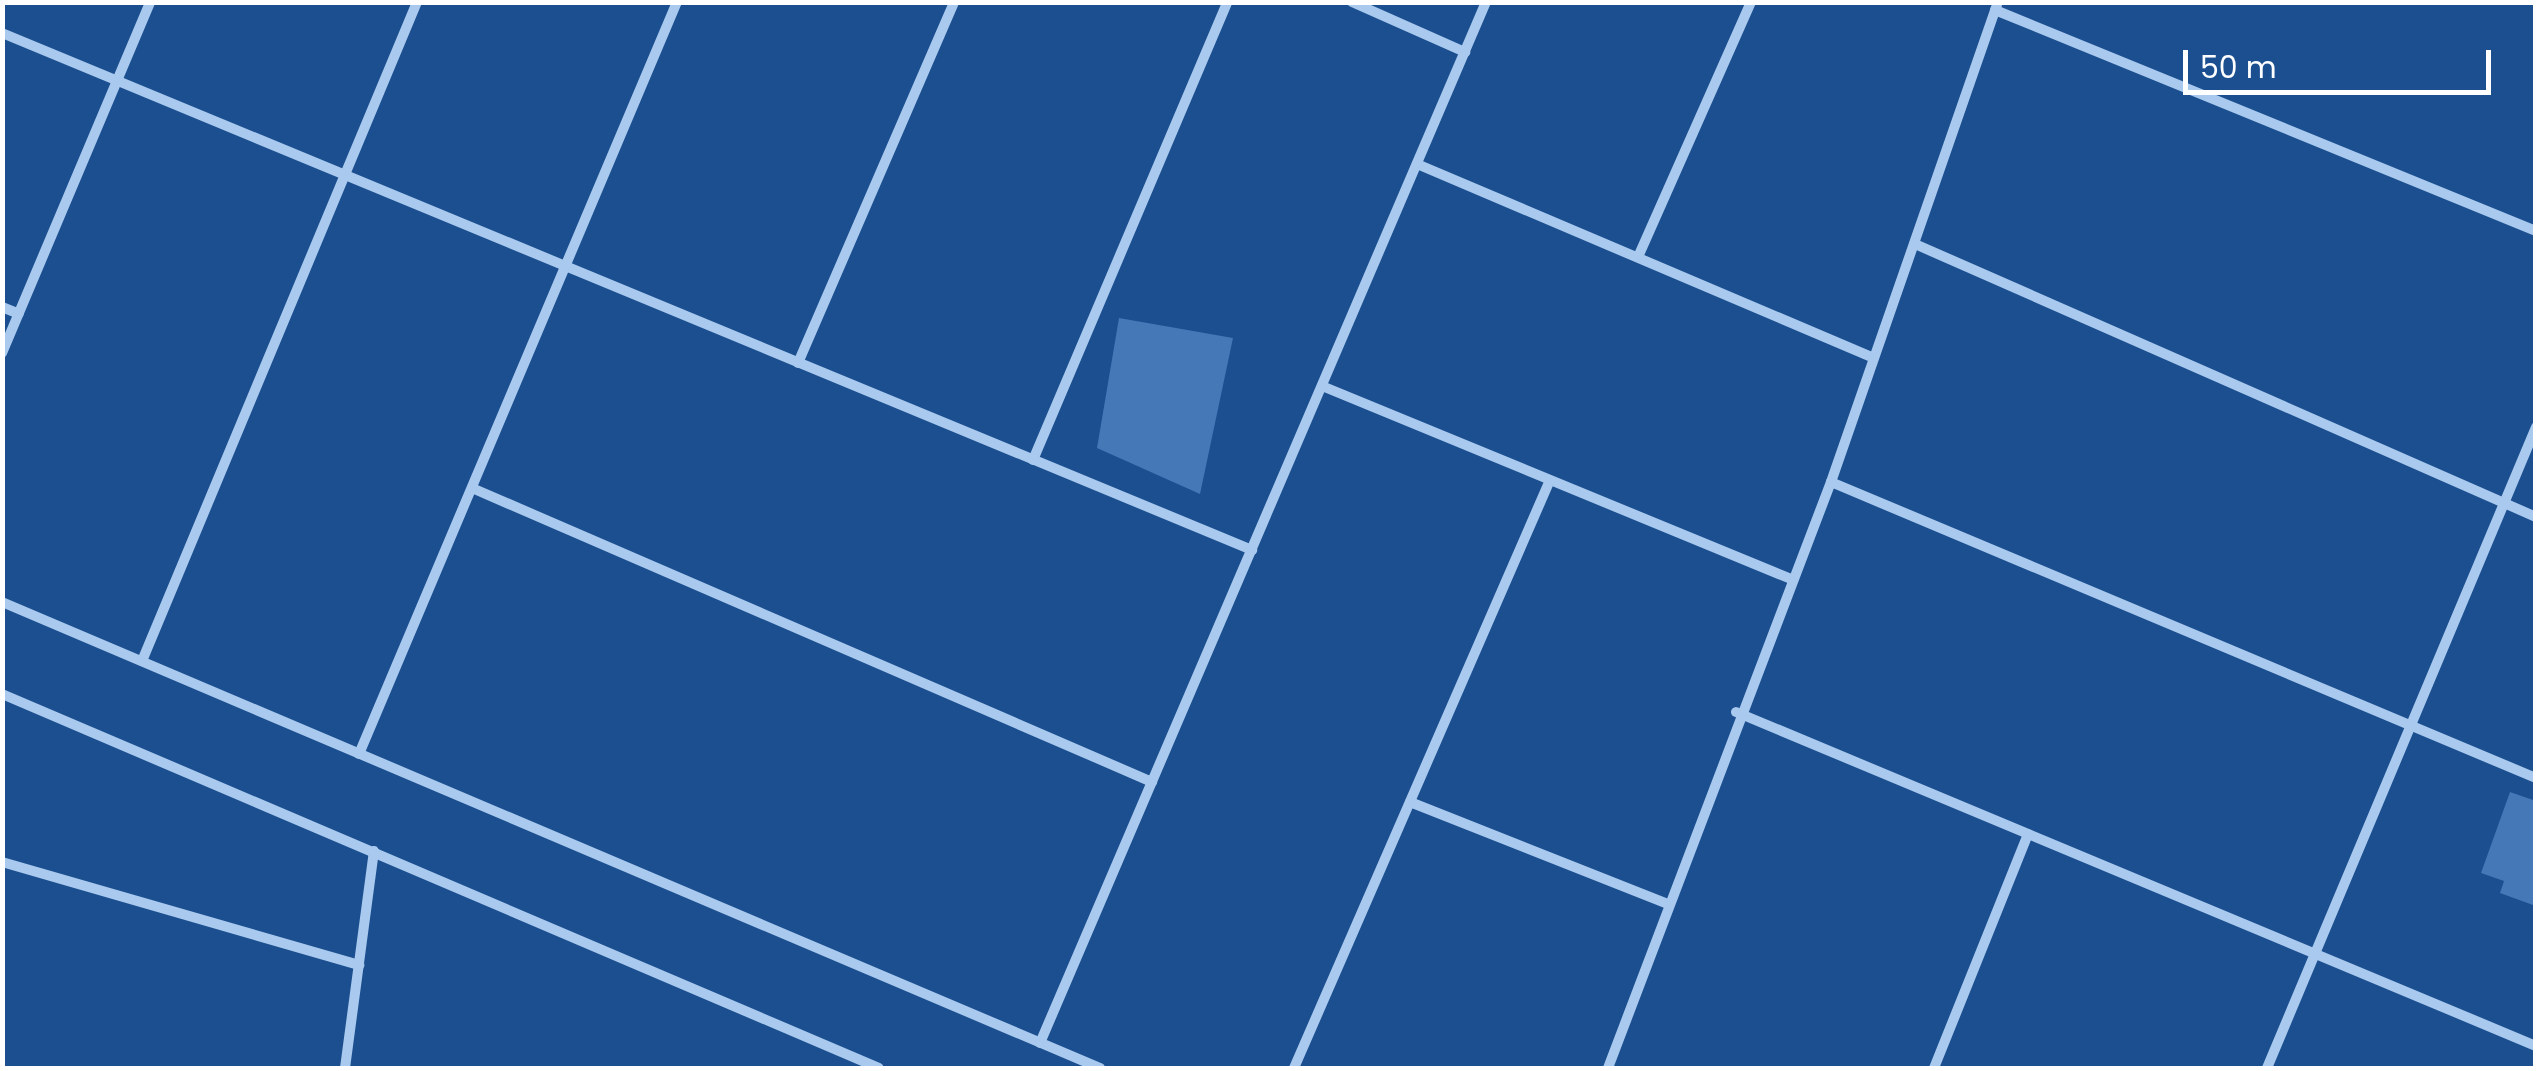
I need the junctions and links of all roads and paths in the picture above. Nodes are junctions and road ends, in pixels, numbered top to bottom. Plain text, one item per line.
1 (150, 2) edge
2 (417, 2) edge
3 (677, 2) edge
4 (954, 2) edge
5 (1228, 2) edge
6 (1352, 2) edge
7 (1486, 2) edge
8 (1751, 2) edge
9 (1997, 6) edge
10 (2, 32) edge
11 (1465, 52) junction
12 (118, 80) junction
13 (1417, 164) junction
14 (345, 175) junction
15 (2536, 231) edge
16 (1915, 244) junction
17 (1638, 257) junction
18 (566, 266) junction
19 (2, 307) edge
20 (19, 314) junction
21 (2, 354) edge
22 (1873, 358) junction
23 (798, 363) junction
24 (1322, 386) junction
25 (2536, 427) edge
26 (1033, 460) junction
27 (1550, 480) junction
28 (1831, 482) junction
29 (472, 488) junction
30 (2503, 504) junction
31 (2536, 517) edge
32 (1252, 550) junction
33 (1791, 579) junction
34 (2, 602) edge
35 (142, 661) junction
36 (2, 694) edge
37 (1736, 712) junction
38 (2411, 726) junction
39 (359, 754) junction
40 (2536, 778) edge
41 (1152, 782) junction
42 (1410, 802) junction
43 (2028, 834) junction
44 (374, 851) junction
45 (2, 862) edge
46 (1668, 904) junction
47 (2315, 954) junction
48 (359, 965) junction
49 (1040, 1043) junction
50 (2536, 1046) edge
51 (345, 1068) edge
52 (879, 1068) edge
53 (1100, 1068) edge
54 (1294, 1068) edge
55 (1608, 1068) edge
56 (1934, 1068) edge
57 (2267, 1068) edge

1 - 12 street
2 - 14 street
3 - 18 street
4 - 23 street
5 - 26 street
6 - 11 street
7 - 11 street
8 - 17 street
9 - 15 street
9 - 16 street
10 - 12 street
11 - 13 street
12 - 14 street
12 - 20 street
13 - 17 street
13 - 24 street
14 - 18 street
14 - 35 street
16 - 22 street
16 - 30 street
17 - 22 street
18 - 23 street
18 - 29 street
19 - 20 street
20 - 21 street
22 - 28 street
23 - 26 street
24 - 27 street
24 - 32 street
25 - 30 street
26 - 32 street
27 - 33 street
27 - 42 street
28 - 33 street
28 - 38 street
29 - 39 street
29 - 41 street
30 - 31 street
30 - 38 street
32 - 41 street
33 - 37 street
34 - 35 street
35 - 39 street
36 - 44 street
37 - 43 street
37 - 46 street
38 - 40 street
38 - 47 street
39 - 49 street
41 - 49 street
42 - 46 street
42 - 54 street
43 - 47 street
43 - 56 street
44 - 48 street
44 - 52 street
45 - 48 street
46 - 55 street
47 - 50 street
47 - 57 street
48 - 51 street
49 - 53 street

